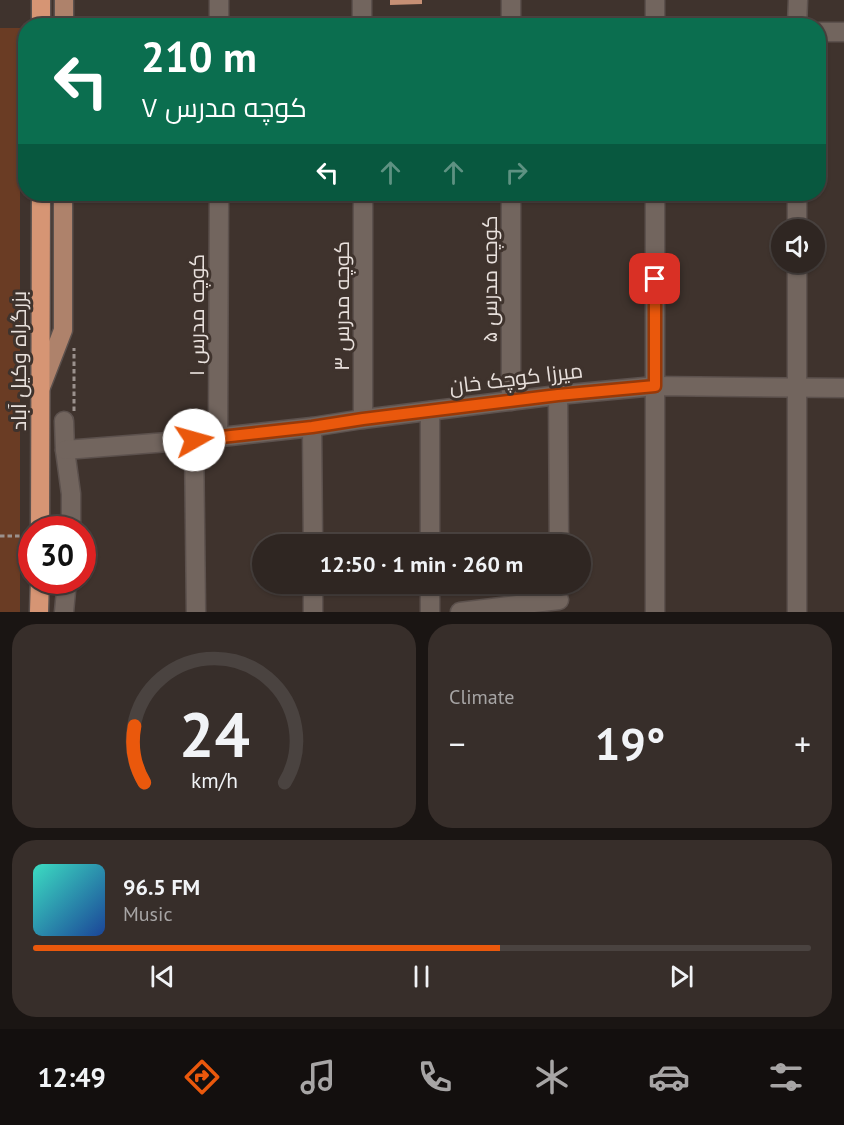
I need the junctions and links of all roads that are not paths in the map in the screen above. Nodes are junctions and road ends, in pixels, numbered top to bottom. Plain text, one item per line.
1 (41, 0) edge
2 (64, 0) edge
3 (219, 0) edge
4 (362, 0) edge
5 (511, 0) edge
6 (655, 0) edge
7 (798, 0) edge
8 (41, 18) edge
9 (64, 18) edge
10 (219, 18) edge
11 (362, 18) edge
12 (511, 18) edge
13 (655, 18) edge
14 (797, 18) edge
15 (826, 32) edge
16 (844, 32) edge
17 (41, 201) edge
18 (63, 201) edge
19 (219, 201) edge
20 (363, 201) edge
21 (511, 201) edge
22 (655, 201) edge
23 (797, 201) edge
24 (797, 219) edge
25 (797, 273) edge
26 (655, 386) junction
27 (797, 387) junction
28 (844, 388) edge
29 (40, 389) junction
30 (558, 395) junction
31 (511, 401) junction
32 (430, 411) junction
33 (69, 418) road end
34 (363, 419) junction
35 (312, 427) junction
36 (218, 437) junction
37 (194, 440) junction
38 (64, 450) junction
39 (40, 516) edge
40 (71, 516) edge
41 (313, 534) edge
42 (430, 534) edge
43 (559, 534) edge
44 (39, 594) edge
45 (66, 594) edge
46 (313, 594) edge
47 (430, 594) edge
48 (559, 598) edge
49 (39, 612) edge
50 (64, 612) edge
51 (196, 612) edge
52 (313, 612) edge
53 (430, 612) edge
54 (460, 612) edge
55 (655, 612) edge
56 (797, 612) edge

1 - 8 highway
2 - 9 main road
3 - 10 street
4 - 11 street
5 - 12 street
6 - 13 street
7 - 14 street
15 - 16 street
17 - 29 highway, بزرگراه وکیل آباد
18 - 29 main road
19 - 36 street, کوچه مدرس ۱
20 - 34 street, کوچه مدرس ۳
21 - 31 street, کوچه مدرس ۵
22 - 26 street
23 - 24 street
25 - 27 street
26 - 27 street, میرزا کوچک خان
26 - 30 street, میرزا کوچک خان
26 - 55 street
27 - 28 street, میرزا کوچک خان
27 - 56 street
29 - 39 highway, بزرگراه وکیل آباد
30 - 31 street, میرزا کوچک خان
30 - 43 street
31 - 32 street, میرزا کوچک خان
32 - 34 street, میرزا کوچک خان
32 - 42 street
33 - 38 street
34 - 35 street, میرزا کوچک خان
35 - 36 street, میرزا کوچک خان
35 - 41 street
36 - 37 street, میرزا کوچک خان
37 - 38 street, میرزا کوچک خان
37 - 51 street
38 - 40 street
44 - 49 highway
45 - 50 street
46 - 52 street
47 - 53 street
48 - 54 street

